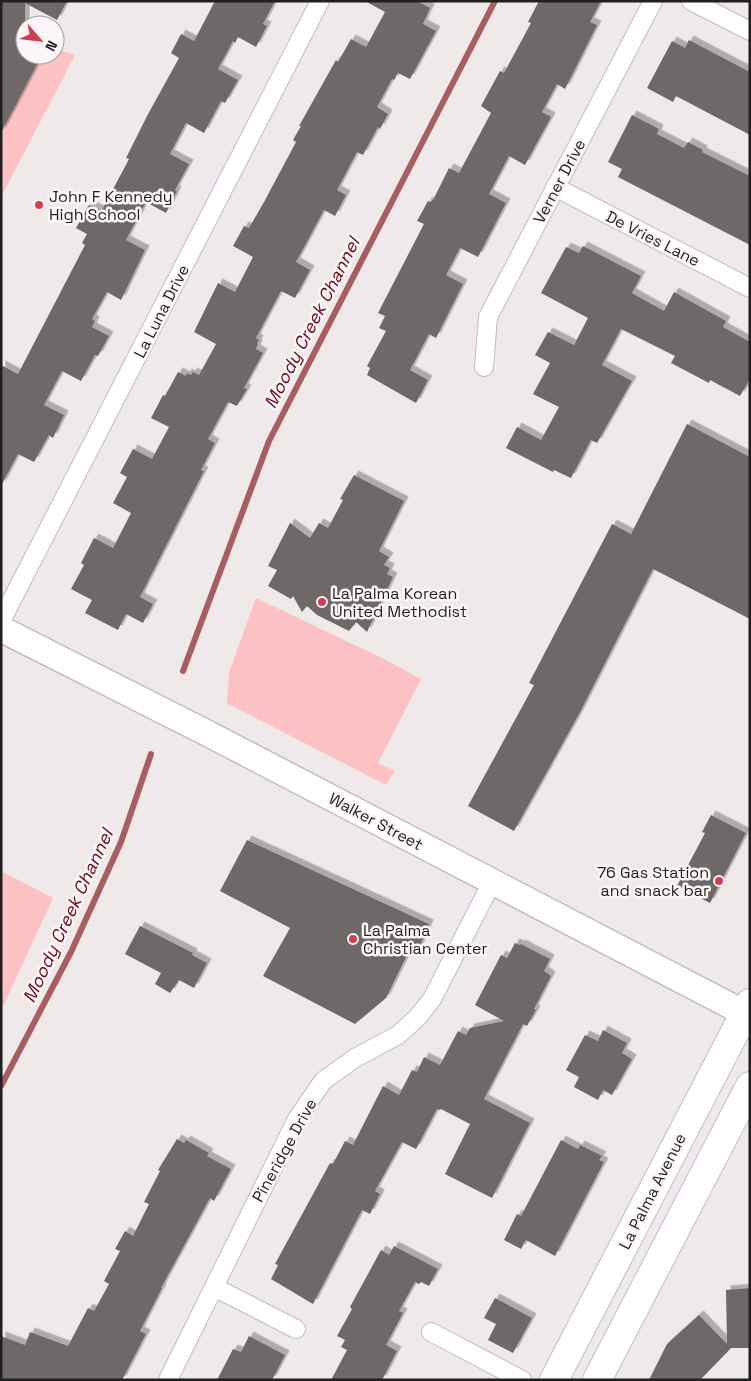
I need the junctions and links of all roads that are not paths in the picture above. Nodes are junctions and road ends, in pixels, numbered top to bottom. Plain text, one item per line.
1 (320, 1) edge
2 (653, 1) edge
3 (691, 1) edge
4 (750, 31) edge
5 (555, 187) junction
6 (750, 288) edge
7 (484, 367) dead end
8 (1, 621) edge
9 (1, 628) edge
10 (492, 882) junction
11 (748, 1010) edge
12 (750, 1086) edge
13 (214, 1286) junction
14 (296, 1329) dead end
15 (431, 1332) dead end
16 (168, 1380) edge
17 (522, 1380) edge
18 (554, 1380) edge
19 (597, 1380) edge

1 - 8 street, La Luna Drive
2 - 5 street, Verner Drive
3 - 4 street
5 - 6 street, De Vries Lane
5 - 7 street, Verner Drive
9 - 10 main road, Walker Street
10 - 11 main road, Walker Street
10 - 13 street, Pineridge Drive
11 - 18 main road, La Palma Avenue
12 - 19 main road
13 - 14 street
13 - 16 street, Pineridge Drive
15 - 17 street

